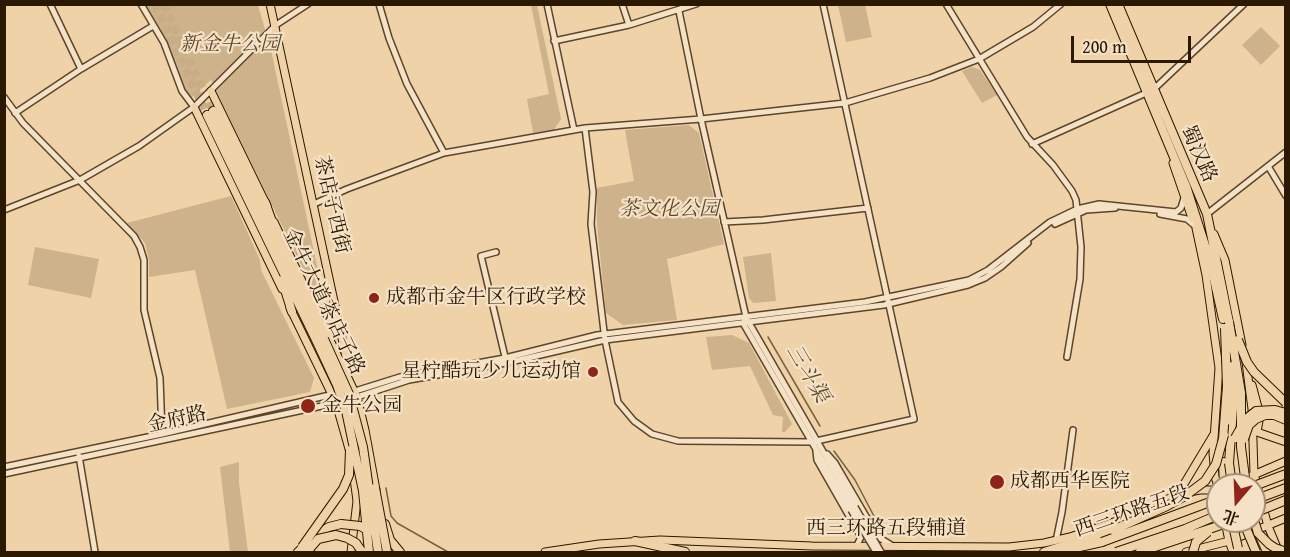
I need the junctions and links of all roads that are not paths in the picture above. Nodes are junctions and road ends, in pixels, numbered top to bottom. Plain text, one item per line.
1 (50, 4) edge
2 (141, 4) edge
3 (270, 4) edge
4 (308, 4) edge
5 (379, 4) edge
6 (547, 4) edge
7 (622, 4) edge
8 (696, 4) edge
9 (823, 4) edge
10 (946, 4) edge
11 (1061, 4) edge
12 (1110, 4) edge
13 (1118, 4) edge
14 (1244, 4) edge
15 (679, 11) junction
16 (276, 25) junction
17 (628, 25) junction
18 (153, 26) junction
19 (554, 41) junction
20 (979, 59) junction
21 (81, 69) junction
22 (211, 91) junction
23 (1149, 92) junction
24 (4, 97) edge
25 (845, 103) junction
26 (194, 107) junction
27 (15, 113) junction
28 (701, 119) junction
29 (585, 128) junction
30 (574, 130) junction
31 (1032, 144) junction
32 (1169, 146) junction
33 (1286, 152) edge
34 (444, 153) junction
35 (1268, 166) junction
36 (80, 180) junction
37 (1286, 196) edge
38 (1184, 197) junction
39 (265, 202) junction
40 (315, 204) junction
41 (868, 208) junction
42 (4, 210) edge
43 (1077, 211) junction
44 (1208, 218) junction
45 (724, 222) junction
46 (1194, 225) junction
47 (496, 252) dead end
48 (274, 254) junction
49 (293, 279) junction
50 (888, 301) junction
51 (292, 312) junction
52 (746, 321) junction
53 (1228, 322) junction
54 (604, 338) junction
55 (320, 341) junction
56 (1066, 357) dead end
57 (505, 360) junction
58 (1248, 375) junction
59 (356, 394) junction
60 (331, 395) junction
61 (336, 403) junction
62 (1286, 403) edge
63 (1217, 404) junction
64 (1251, 404) junction
65 (1286, 412) edge
66 (1286, 420) edge
67 (1073, 430) dead end
68 (1255, 431) junction
69 (162, 434) junction
70 (350, 434) junction
71 (1214, 434) junction
72 (1224, 435) junction
73 (814, 441) junction
74 (1286, 442) edge
75 (363, 447) junction
76 (818, 448) junction
77 (79, 455) junction
78 (1286, 461) edge
79 (1229, 463) junction
80 (4, 467) edge
81 (1243, 467) junction
82 (1215, 473) edge
83 (1224, 473) edge
84 (1231, 473) edge
85 (1244, 473) edge
86 (1254, 473) edge
87 (1256, 473) edge
88 (1284, 473) edge
89 (4, 474) edge
90 (1266, 481) edge
91 (1286, 488) edge
92 (1206, 489) edge
93 (1178, 494) junction
94 (1266, 496) edge
95 (1282, 503) edge
96 (1206, 504) edge
97 (379, 507) junction
98 (853, 509) junction
99 (1266, 509) edge
100 (1286, 518) edge
101 (1206, 519) edge
102 (1266, 519) edge
103 (1268, 526) junction
104 (1206, 531) edge
105 (1208, 533) edge
106 (1227, 533) edge
107 (1235, 533) edge
108 (1248, 533) edge
109 (1254, 533) junction
110 (634, 541) junction
111 (1056, 541) junction
112 (1228, 541) junction
113 (857, 545) junction
114 (891, 545) junction
115 (302, 551) edge
116 (95, 552) edge
117 (351, 552) edge
118 (362, 552) edge
119 (369, 552) edge
120 (378, 552) edge
121 (387, 552) edge
122 (400, 552) edge
123 (545, 552) edge
124 (685, 552) edge
125 (876, 552) edge
126 (881, 552) edge
127 (1044, 552) edge
128 (1057, 552) edge
129 (1116, 552) edge
130 (1140, 552) edge
131 (1187, 552) edge
132 (1193, 552) edge
133 (1233, 552) edge
134 (1239, 552) edge
135 (1256, 552) edge
136 (1267, 552) edge
137 (1279, 552) edge
138 (1286, 552) edge

1 - 21 street
2 - 18 street
3 - 16 main road, 茶店子西街
4 - 16 street
5 - 34 street
6 - 19 street
7 - 17 street
8 - 15 street
9 - 25 street
10 - 20 street
11 - 20 street
12 - 23 highway, 蜀汉路
13 - 23 highway, 蜀汉路
14 - 23 street
15 - 17 street
15 - 28 street
16 - 22 street
16 - 40 main road, 茶店子西街
17 - 19 street
18 - 21 street
18 - 26 street
19 - 30 street
20 - 25 street
20 - 31 street
21 - 27 street
22 - 26 street
22 - 39 main road
23 - 31 street
23 - 32 highway, 蜀汉路
23 - 44 highway, 蜀汉路
24 - 27 street
25 - 28 street
25 - 41 street
26 - 36 street
26 - 51 main road
27 - 36 street
28 - 29 street
28 - 45 street
29 - 30 street
29 - 54 street
30 - 34 street
31 - 43 street
32 - 38 main road
32 - 53 highway, 蜀汉路
33 - 35 street
34 - 40 street
35 - 37 street
35 - 44 street
36 - 42 street
36 - 69 street
38 - 43 street
38 - 46 main road
39 - 49 highway
39 - 59 main road
40 - 59 main road, 茶店子西街
41 - 45 street
41 - 50 street
43 - 46 street
43 - 50 street
43 - 56 street
44 - 53 highway, 蜀汉路
44 - 58 main road
45 - 52 street
46 - 63 main road
47 - 57 street
48 - 49 highway, 金牛大道茶店子路
48 - 51 highway
48 - 55 highway, 金牛大道茶店子路
49 - 55 highway, 金牛大道茶店子路
50 - 52 street
50 - 73 street
51 - 60 main road
52 - 54 street
52 - 73 street
53 - 62 highway, bridge
53 - 72 highway, bridge
53 - 79 highway, bridge
53 - 81 highway, bridge
54 - 57 street
54 - 73 street
55 - 70 highway, 金牛大道茶店子路, bridge
55 - 75 highway, 金牛大道茶店子路, bridge
57 - 59 street
58 - 64 main road
58 - 68 main road
59 - 60 street, 金府路
59 - 61 main road, 金府路
59 - 121 main road
60 - 61 main road
60 - 69 street, 金府路
61 - 77 street, 金府路
61 - 117 main road
63 - 64 main road
63 - 71 main road
64 - 68 main road
65 - 79 highway, bridge
66 - 81 highway, bridge
67 - 111 street
68 - 74 main road
68 - 86 main road
69 - 77 street, 金府路
70 - 115 highway, bridge
70 - 119 highway, 金牛大道茶店子路, bridge
71 - 82 main road
71 - 93 main road
72 - 83 highway, bridge
72 - 127 highway, bridge
73 - 76 street
75 - 97 highway, bridge
75 - 120 highway, 金牛大道茶店子路, bridge
76 - 98 street
76 - 113 street
76 - 114 street
77 - 80 street, 金府路
77 - 89 street, 金府路
77 - 116 street
78 - 87 main road
79 - 84 highway, bridge
81 - 85 highway, bridge
88 - 90 highway, bridge
91 - 94 highway, bridge
92 - 93 main road, 西三环路五段辅道
93 - 111 main road, 西三环路五段辅道
95 - 99 highway, bridge
96 - 128 highway, 西三环路五段, bridge
97 - 121 highway, bridge
97 - 122 highway, bridge
98 - 125 street, bridge
98 - 126 street, bridge
100 - 103 main road
101 - 129 highway, 西三环路五段, bridge
102 - 103 main road
103 - 137 main road
104 - 130 highway, bridge
105 - 132 highway, bridge
106 - 112 main road
107 - 134 highway, bridge
108 - 135 highway, bridge
109 - 112 main road
109 - 136 highway, bridge
109 - 138 highway, bridge
110 - 113 main road, 西三环路五段辅道
110 - 123 main road, 西三环路五段辅道
110 - 124 highway
111 - 114 main road, 西三环路五段辅道
112 - 131 main road
112 - 133 main road
113 - 114 main road, 西三环路五段辅道
115 - 118 highway, bridge
115 - 121 highway, bridge

